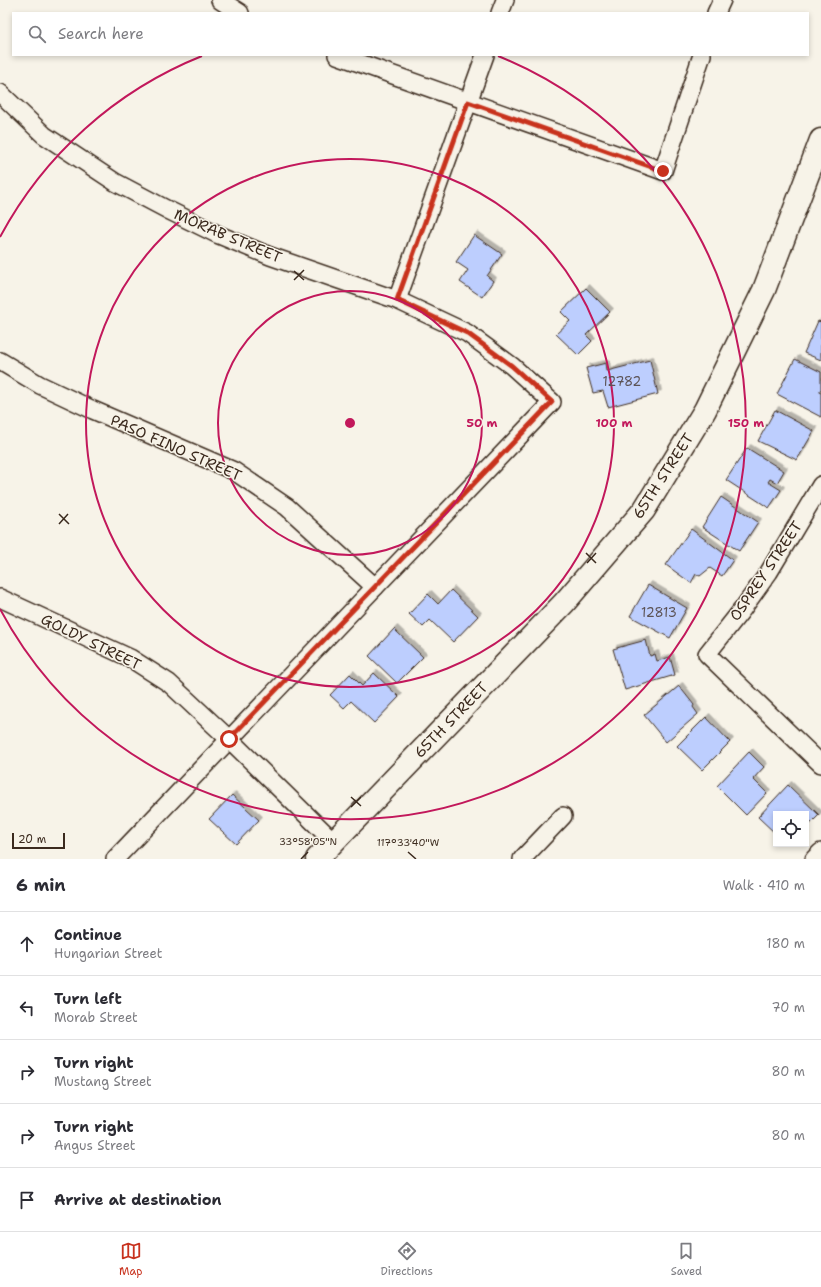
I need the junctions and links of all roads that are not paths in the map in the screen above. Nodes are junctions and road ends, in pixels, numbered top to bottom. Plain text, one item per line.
1 (220, 0) edge
2 (505, 0) edge
3 (722, 0) edge
4 (238, 12) edge
5 (500, 12) edge
6 (716, 12) edge
7 (340, 56) edge
8 (485, 56) edge
9 (702, 56) edge
10 (0, 93) edge
11 (468, 102) junction
12 (821, 140) edge
13 (397, 300) junction
14 (0, 361) edge
15 (821, 485) edge
16 (374, 587) junction
17 (0, 598) edge
18 (229, 739) junction
19 (821, 764) edge
20 (563, 816) dead end
21 (334, 842) junction
22 (821, 852) edge
23 (115, 859) edge
24 (318, 859) edge
25 (522, 859) edge
26 (814, 859) edge

1 - 4 street
2 - 5 street
3 - 6 street
7 - 11 street
8 - 11 street
9 - 11 street
10 - 13 street, MORAB STREET
11 - 13 street
12 - 21 street, 65TH STREET
13 - 16 street, MORAB STREET
14 - 16 street, PASO FINO STREET
15 - 19 street, OSPREY STREET
16 - 18 street
17 - 18 street, GOLDY STREET
18 - 21 street, GOLDY STREET
18 - 23 street
20 - 25 street
21 - 24 street, 65TH STREET
22 - 26 street

